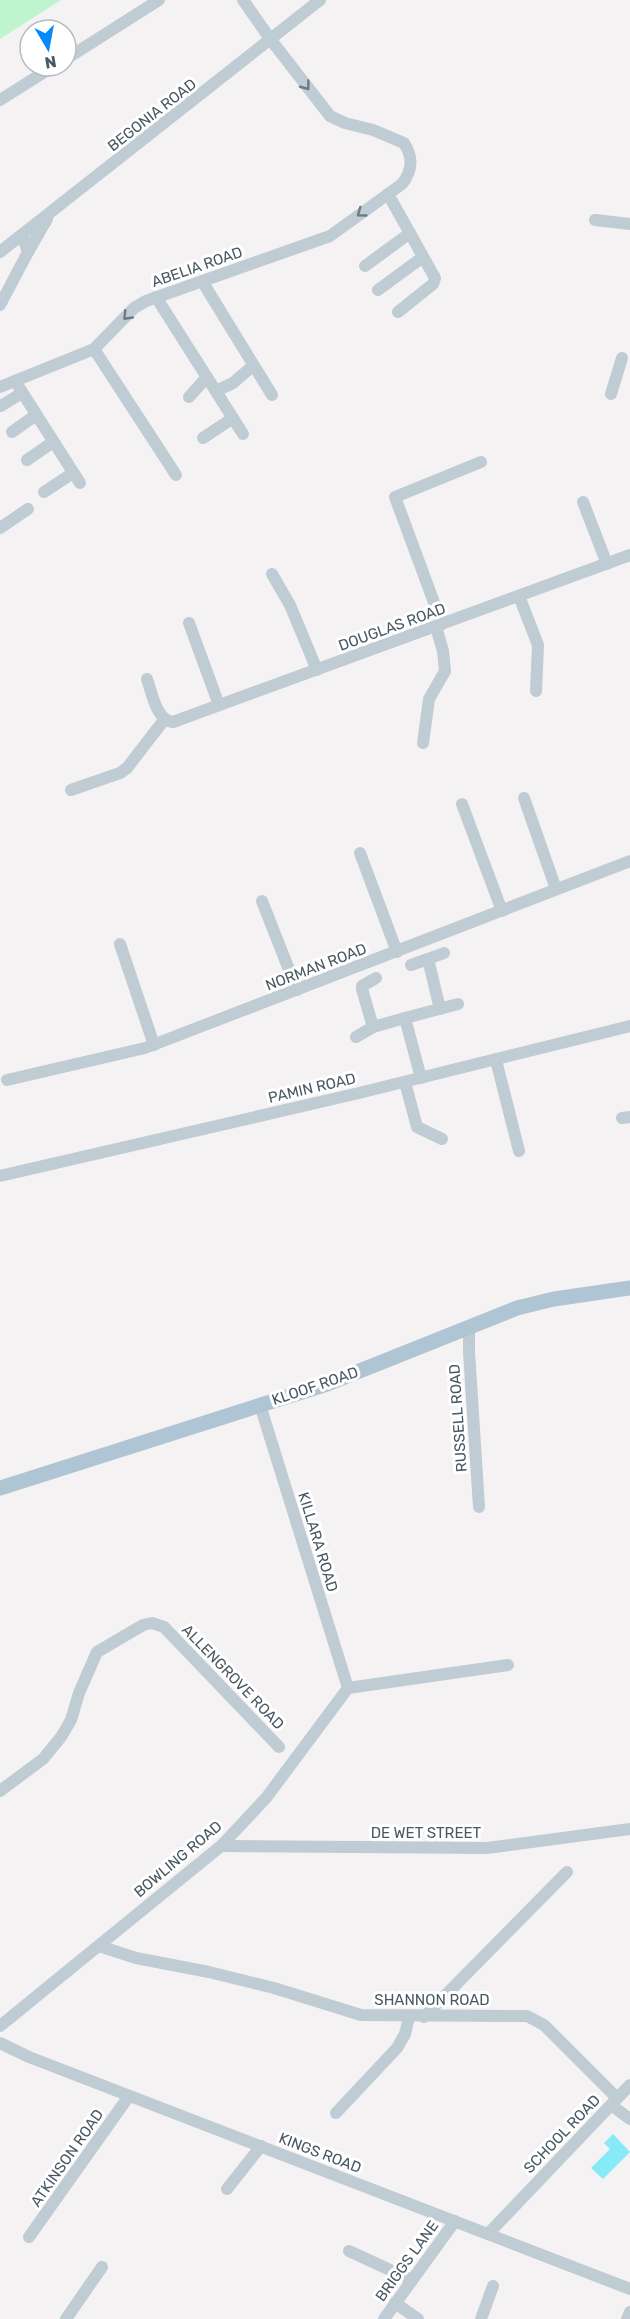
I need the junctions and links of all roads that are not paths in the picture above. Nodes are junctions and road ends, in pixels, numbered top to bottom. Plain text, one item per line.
1 (159, 0) edge
2 (243, 0) edge
3 (321, 0) edge
4 (271, 40) junction
5 (78, 51) edge
6 (35, 78) edge
7 (0, 100) edge
8 (388, 194) junction
9 (49, 215) junction
10 (595, 220) dead end
11 (630, 224) edge
12 (410, 233) junction
13 (22, 235) junction
14 (0, 252) edge
15 (28, 252) junction
16 (423, 257) junction
17 (365, 266) dead end
18 (202, 281) junction
19 (378, 290) dead end
20 (156, 297) junction
21 (0, 305) edge
22 (398, 312) dead end
23 (94, 349) junction
24 (623, 358) edge
25 (248, 369) dead end
26 (207, 377) junction
27 (15, 381) junction
28 (0, 387) edge
29 (216, 390) junction
30 (22, 393) junction
31 (611, 394) dead end
32 (272, 396) dead end
33 (189, 398) dead end
34 (1, 406) edge
35 (36, 415) junction
36 (233, 418) junction
37 (12, 432) dead end
38 (243, 434) dead end
39 (203, 438) dead end
40 (53, 442) junction
41 (27, 460) dead end
42 (481, 462) dead end
43 (176, 475) dead end
44 (44, 492) dead end
45 (583, 502) dead end
46 (28, 509) dead end
47 (0, 528) edge
48 (630, 555) edge
49 (606, 564) junction
50 (272, 574) dead end
51 (519, 596) junction
52 (189, 623) dead end
53 (439, 626) junction
54 (317, 670) junction
55 (147, 679) dead end
56 (536, 691) dead end
57 (219, 705) junction
58 (164, 720) junction
59 (423, 743) dead end
60 (71, 790) dead end
61 (524, 798) dead end
62 (462, 804) dead end
63 (360, 853) dead end
64 (630, 861) edge
65 (556, 889) junction
66 (262, 901) dead end
67 (502, 911) junction
68 (120, 944) dead end
69 (397, 952) junction
70 (444, 953) dead end
71 (428, 959) junction
72 (411, 965) dead end
73 (376, 978) dead end
74 (297, 990) junction
75 (458, 1004) dead end
76 (440, 1009) junction
77 (405, 1018) junction
78 (630, 1026) edge
79 (373, 1027) junction
80 (356, 1037) dead end
81 (154, 1045) junction
82 (496, 1060) junction
83 (421, 1078) junction
84 (7, 1080) dead end
85 (405, 1082) junction
86 (442, 1139) dead end
87 (519, 1151) dead end
88 (0, 1176) edge
89 (630, 1288) edge
90 (469, 1328) junction
91 (260, 1405) junction
92 (0, 1488) edge
93 (479, 1507) dead end
94 (508, 1665) dead end
95 (348, 1688) junction
96 (279, 1747) dead end
97 (0, 1791) edge
98 (630, 1829) edge
99 (220, 1846) junction
100 (567, 1872) dead end
101 (99, 1946) junction
102 (409, 2017) junction
103 (424, 2017) junction
104 (0, 2026) edge
105 (1, 2045) edge
106 (630, 2085) edge
107 (129, 2096) junction
108 (614, 2102) junction
109 (336, 2113) dead end
110 (630, 2120) edge
111 (261, 2146) junction
112 (227, 2189) dead end
113 (516, 2205) junction
114 (455, 2221) junction
115 (488, 2234) junction
116 (29, 2237) dead end
117 (506, 2241) junction
118 (349, 2251) dead end
119 (102, 2267) dead end
120 (412, 2280) junction
121 (494, 2286) dead end
122 (630, 2289) edge
123 (395, 2303) junction
124 (630, 2312) edge
125 (66, 2319) edge
126 (384, 2319) edge
127 (418, 2319) edge
128 (481, 2319) edge
129 (627, 2319) edge

1 - 5 street
2 - 4 street
3 - 4 street, BEGONIA ROAD
4 -> 8 street, ABELIA ROAD
4 - 9 street, BEGONIA ROAD
6 - 7 street
8 - 12 street
8 -> 18 street, ABELIA ROAD
9 - 13 street, BEGONIA ROAD
9 - 15 street
10 - 11 street
12 - 16 street
12 - 17 street
13 - 14 street, BEGONIA ROAD
13 - 15 street
15 - 21 street
16 - 19 street
16 - 22 street
18 - 20 street, ABELIA ROAD
18 - 32 street
20 -> 23 street, ABELIA ROAD
20 - 26 street
23 - 27 street, ABELIA ROAD
23 - 43 street
24 - 31 street
25 - 29 street
26 - 29 street
26 - 33 street
27 - 28 street, ABELIA ROAD
27 - 30 street
29 - 36 street
30 - 34 street
30 - 35 street
35 - 37 street
35 - 40 street
36 - 38 street
36 - 39 street
40 - 41 street
40 - 44 street
42 - 53 street
45 - 49 street
46 - 47 street
48 - 49 street, DOUGLAS ROAD
49 - 51 street, DOUGLAS ROAD
50 - 54 street
51 - 53 street, DOUGLAS ROAD
51 - 56 street
52 - 57 street
53 - 54 street, DOUGLAS ROAD
53 - 59 street
54 - 57 street, DOUGLAS ROAD
55 - 58 street
57 - 58 street, DOUGLAS ROAD
58 - 60 street
61 - 65 street
62 - 67 street
63 - 69 street
64 - 65 street, NORMAN ROAD
65 - 67 street, NORMAN ROAD
66 - 74 street
67 - 69 street, NORMAN ROAD
68 - 81 street
69 - 74 street, NORMAN ROAD
70 - 71 street
71 - 72 street
71 - 76 street
73 - 79 street
74 - 81 street, NORMAN ROAD
75 - 76 street
76 - 77 street
77 - 79 street
77 - 83 street
78 - 82 street, PAMIN ROAD
79 - 80 street
81 - 84 street, NORMAN ROAD
82 - 83 street, PAMIN ROAD
82 - 87 street
83 - 85 street, PAMIN ROAD
85 - 86 street
85 - 88 street, PAMIN ROAD
89 - 90 main road, KLOOF ROAD
90 - 91 main road, KLOOF ROAD
90 - 93 street, RUSSELL ROAD
91 - 92 main road, KLOOF ROAD
91 - 95 street, KILLARA ROAD
94 - 95 street
95 - 99 street, BOWLING ROAD
96 - 97 street, ALLENGROVE ROAD
98 - 99 street, DE WET STREET
99 - 101 street, BOWLING ROAD
100 - 103 street
101 - 102 street, SHANNON ROAD
101 - 104 street, BOWLING ROAD
102 - 103 street, SHANNON ROAD
102 - 109 street
103 - 108 street, SHANNON ROAD
105 - 107 street, KINGS ROAD
106 - 108 street, SCHOOL ROAD
107 - 111 street, KINGS ROAD
107 - 116 street, ATKINSON ROAD
108 - 110 street, SHANNON ROAD
108 - 113 street, SCHOOL ROAD
111 - 112 street
111 - 114 street, KINGS ROAD
113 - 115 street, SCHOOL ROAD
113 - 117 street, SCHOOL ROAD
114 - 115 street, KINGS ROAD
114 - 120 street, BRIGGS LANE
115 - 117 street, KINGS ROAD
117 - 122 street, KINGS ROAD
118 - 120 street
119 - 125 street
120 - 123 street, BRIGGS LANE
121 - 128 street
123 - 126 street, BRIGGS LANE
123 - 127 street
124 - 129 street

